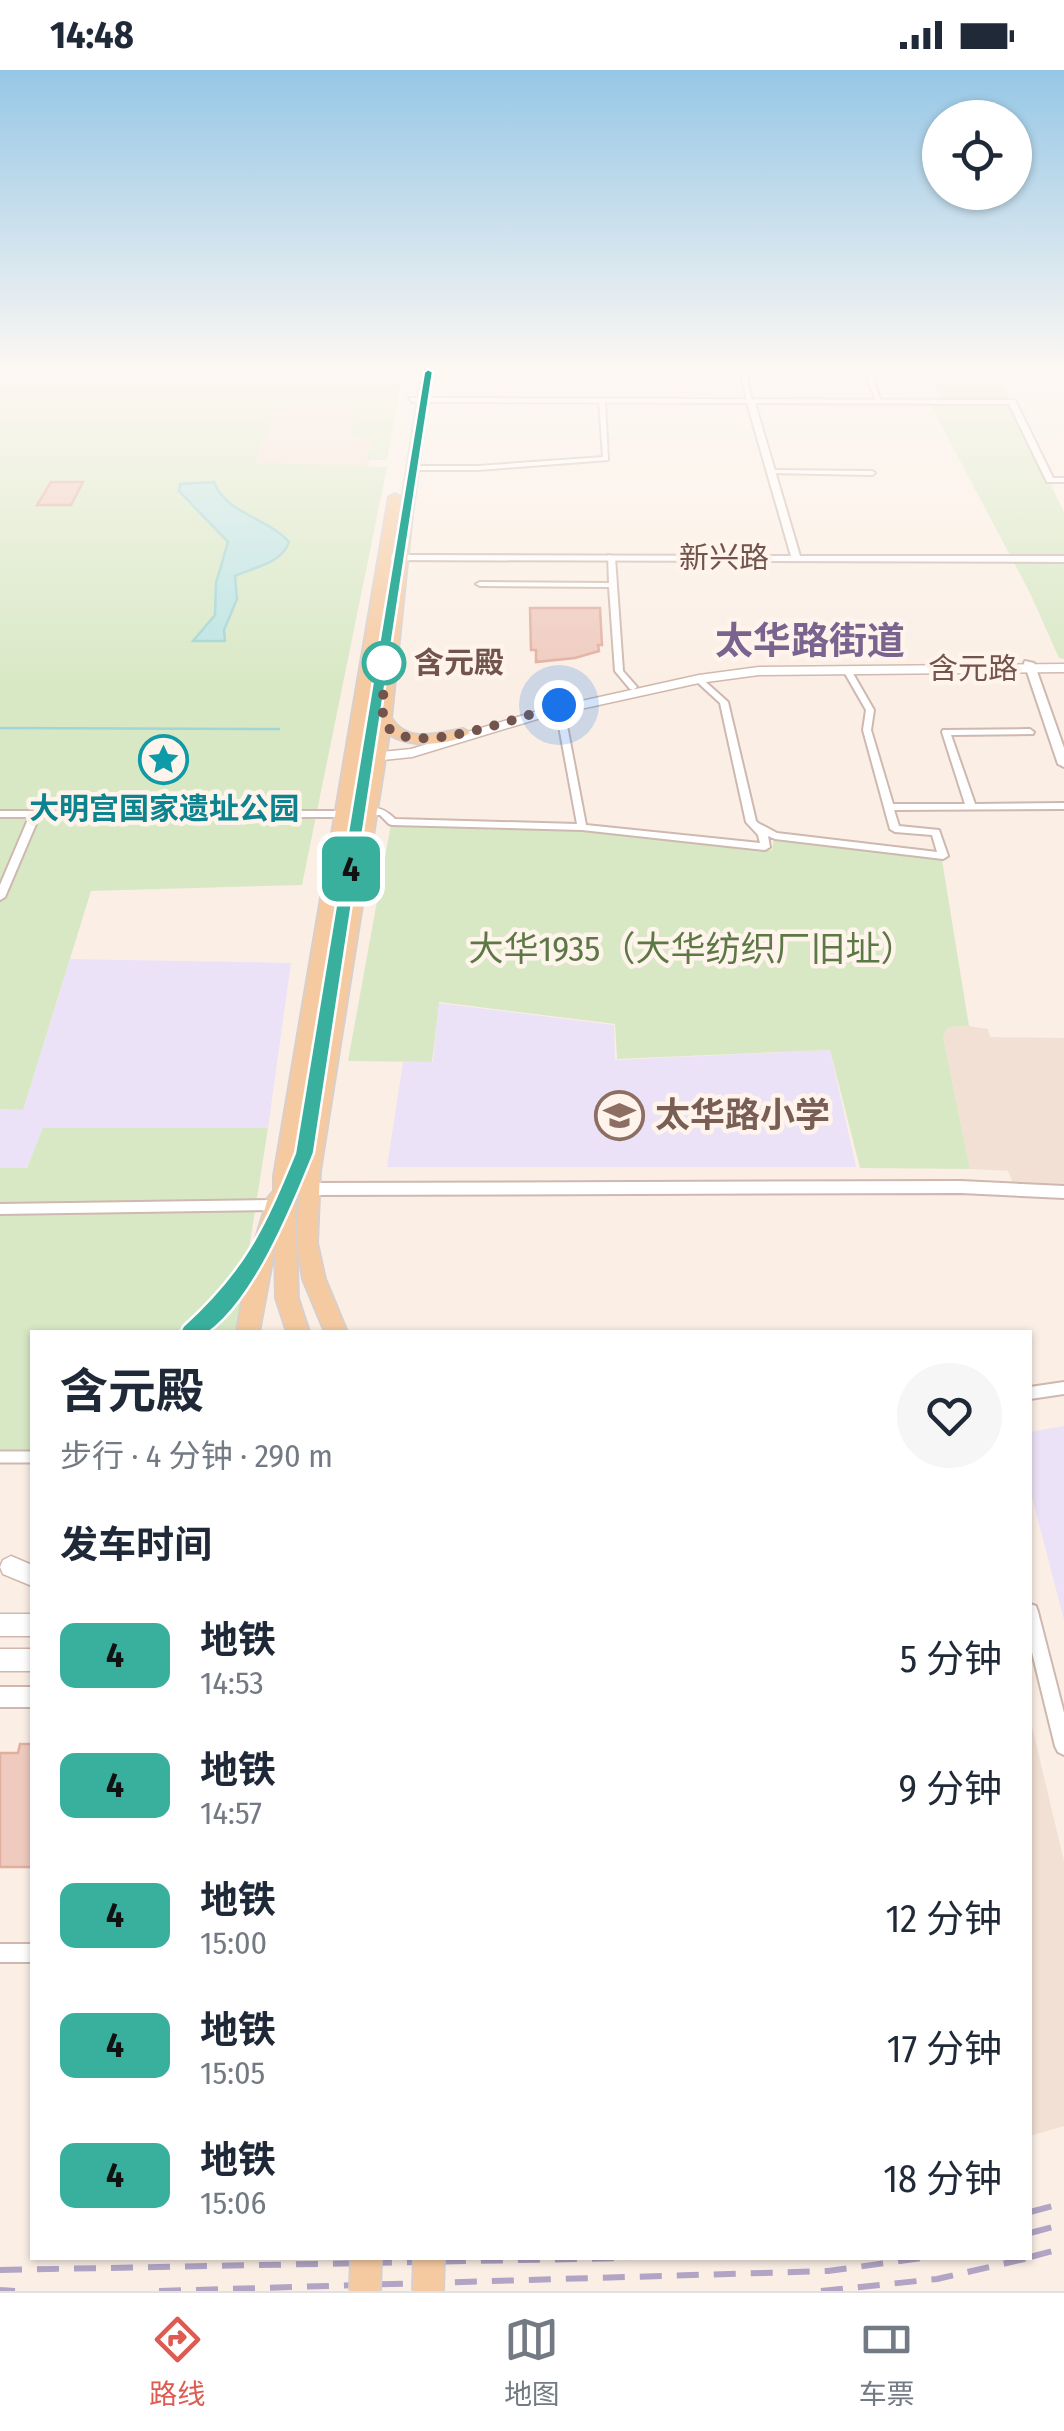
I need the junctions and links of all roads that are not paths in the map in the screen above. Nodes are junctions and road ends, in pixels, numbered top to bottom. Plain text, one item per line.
1 (406, 476) edge
2 (411, 476) edge
3 (771, 476) edge
4 (610, 557) junction
5 (393, 558) junction
6 (796, 558) junction
7 (1064, 559) edge
8 (480, 584) dead end
9 (611, 584) junction
10 (1064, 665) edge
11 (1030, 666) junction
12 (847, 670) junction
13 (699, 678) junction
14 (633, 687) junction
15 (560, 710) junction
16 (383, 717) junction
17 (1030, 732) dead end
18 (463, 733) junction
19 (353, 756) junction
20 (379, 756) junction
21 (1064, 764) edge
22 (1064, 806) edge
23 (890, 807) junction
24 (971, 807) junction
25 (369, 812) junction
26 (0, 814) edge
27 (34, 814) junction
28 (343, 814) junction
29 (751, 822) junction
30 (582, 827) junction
31 (0, 897) edge
32 (284, 1176) junction
33 (309, 1189) junction
34 (1064, 1192) edge
35 (276, 1205) junction
36 (0, 1209) edge
37 (248, 1330) edge
38 (297, 1330) edge
39 (335, 1330) edge
40 (1064, 1388) edge
41 (1032, 1393) edge
42 (0, 1458) edge
43 (30, 1458) edge
44 (1032, 1620) edge
45 (30, 1624) edge
46 (0, 1625) edge
47 (0, 1660) edge
48 (30, 1660) edge
49 (0, 1697) edge
50 (30, 1697) edge
51 (1064, 1746) edge
52 (0, 1953) edge
53 (30, 1953) edge
54 (366, 2260) edge
55 (429, 2260) edge
56 (365, 2291) edge
57 (428, 2291) edge

1 - 5 main road
2 - 5 main road
3 - 6 street
4 - 5 street, 新兴路
4 - 6 street, 新兴路
4 - 9 street
5 - 16 main road
5 - 19 main road
6 - 7 street, 新兴路
8 - 9 street
9 - 14 street
10 - 11 main road, 含元路
11 - 12 main road, 含元路
11 - 14 main road, 含元路
11 - 21 street
12 - 13 main road, 含元路
12 - 23 street
13 - 15 main road, 含元路
13 - 29 street
14 - 18 main road, 含元路
15 - 20 main road, 含元路
15 - 30 street
16 - 18 main road
16 - 20 main road
17 - 24 street
18 - 20 main road, 含元路
19 - 20 main road, 含元路
19 - 28 main road
20 - 25 main road
22 - 24 street
23 - 24 street
23 - 29 street
25 - 30 street
25 - 33 main road
26 - 27 street
27 - 28 street
27 - 31 street
28 - 32 main road
29 - 30 street
32 - 35 main road
32 - 38 main road
33 - 34 street
33 - 39 main road
35 - 36 street
35 - 37 main road
40 - 41 street
42 - 43 street
44 - 51 street
45 - 46 main road
47 - 48 main road
49 - 50 street
52 - 53 street
54 - 56 main road, bridge
55 - 57 main road, bridge

